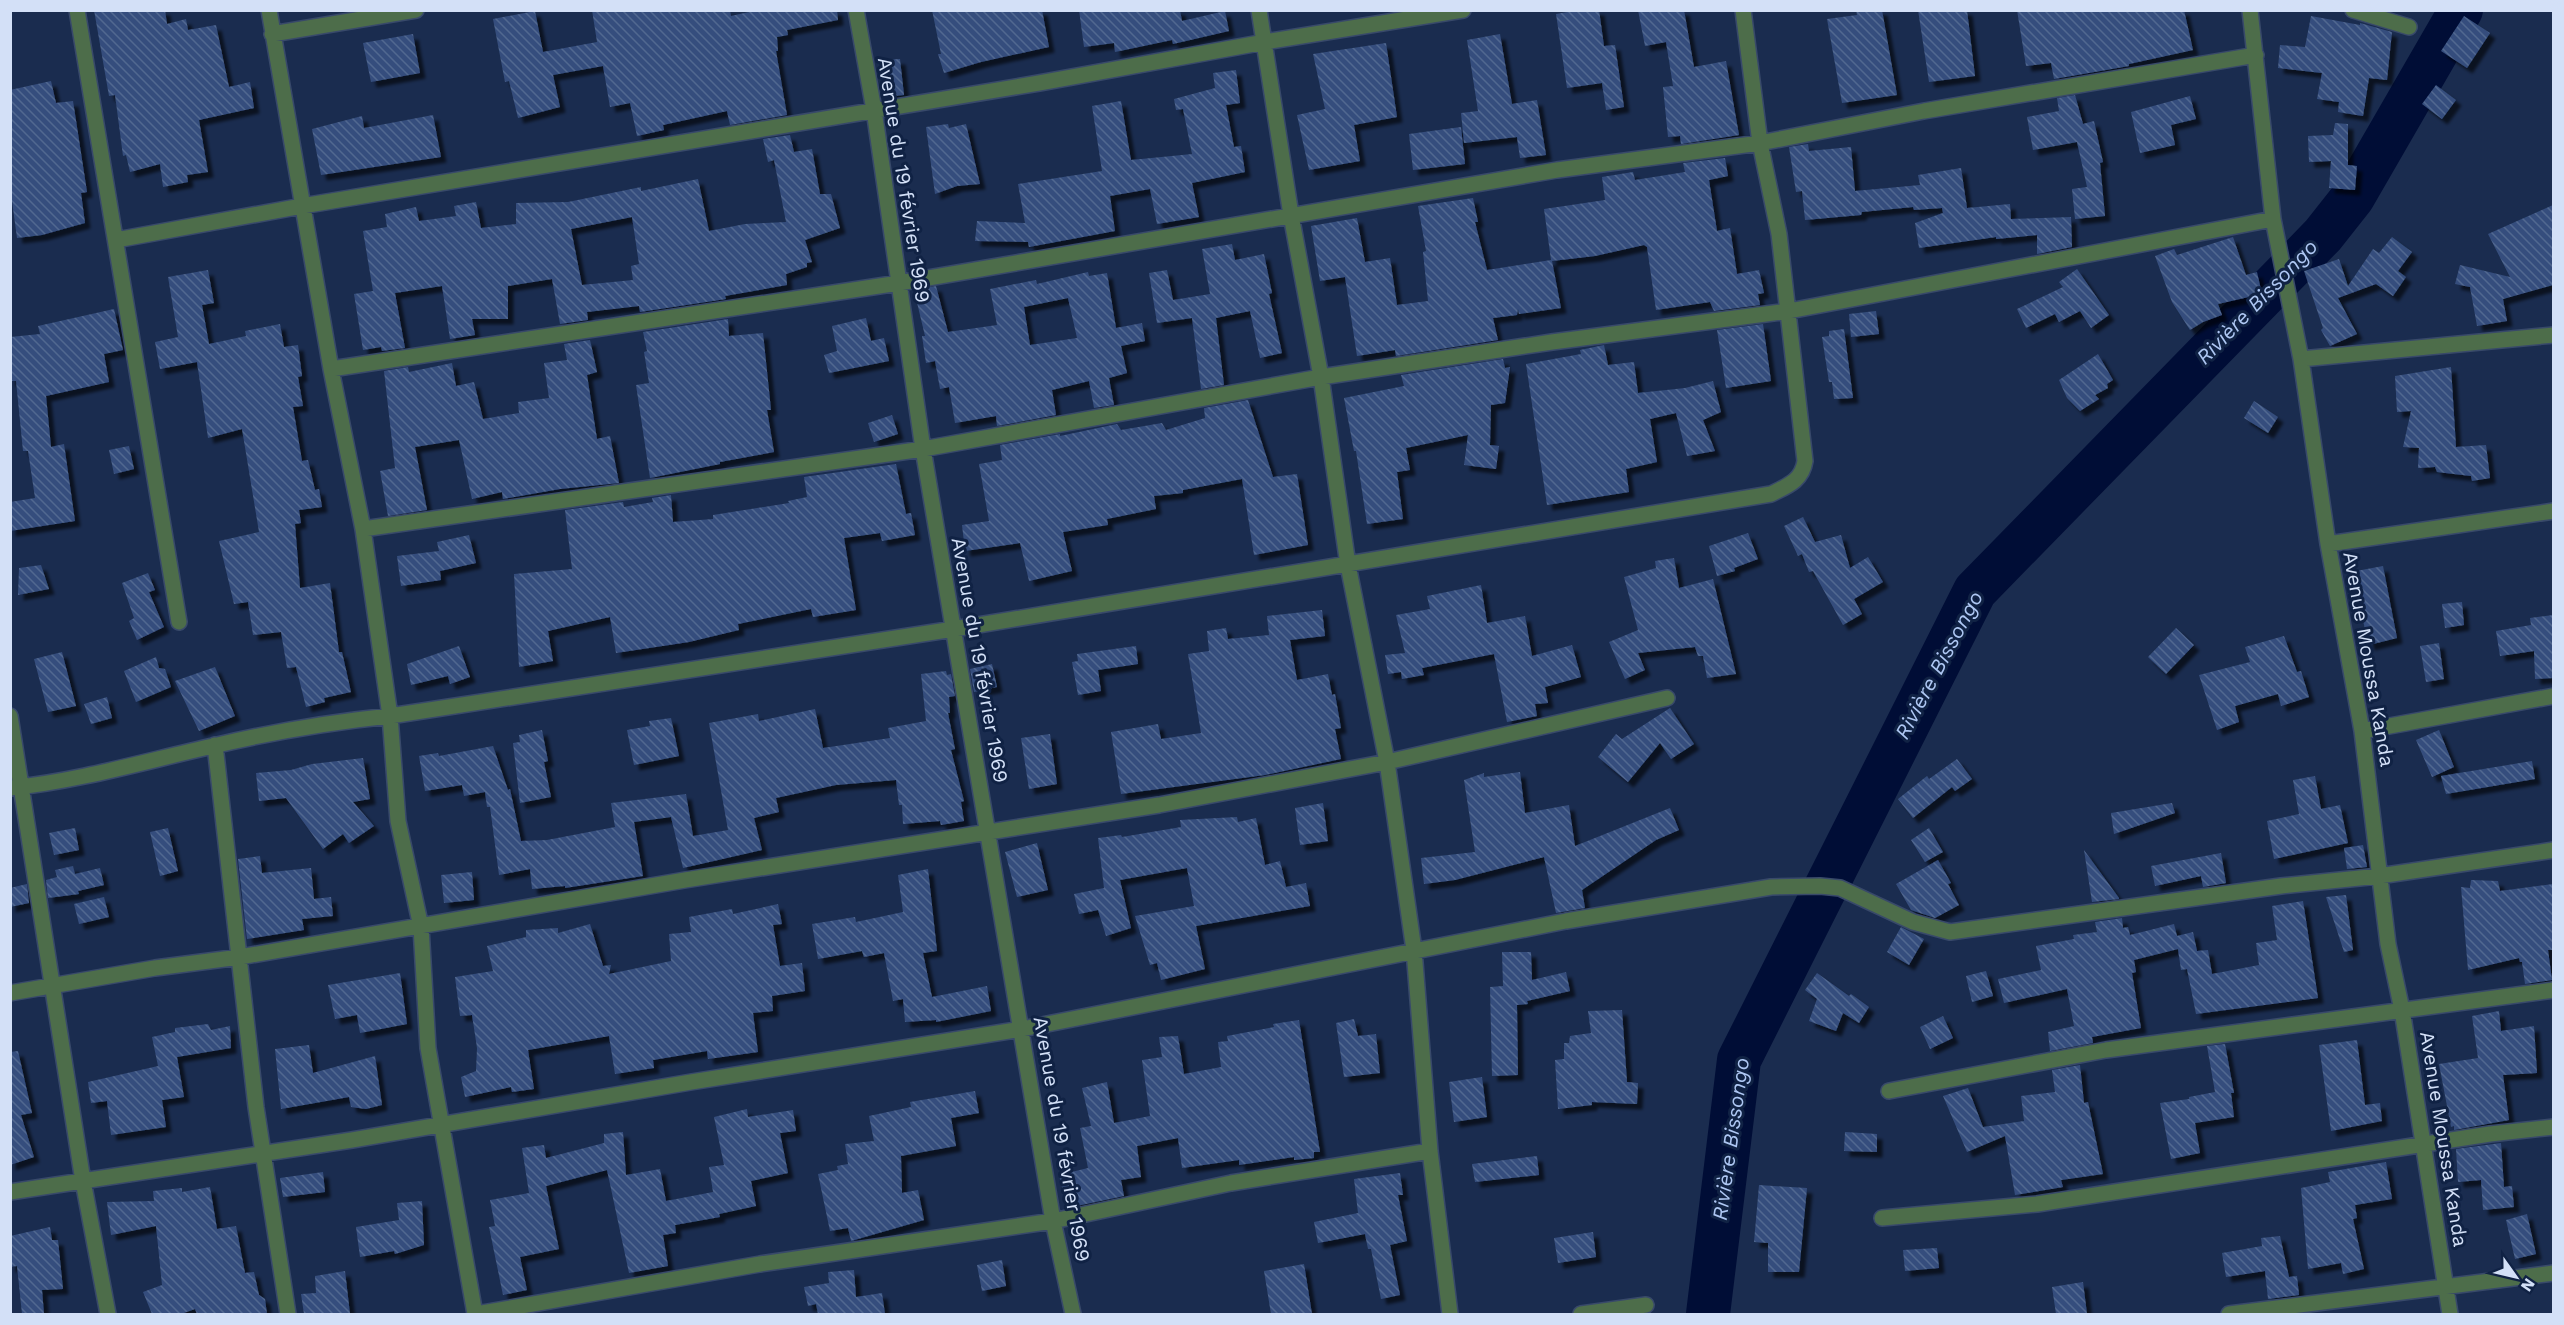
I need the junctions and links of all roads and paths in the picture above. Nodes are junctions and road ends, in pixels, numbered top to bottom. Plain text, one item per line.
1 (77, 10) edge
2 (269, 10) edge
3 (416, 10) edge
4 (856, 10) edge
5 (1259, 10) edge
6 (1463, 10) edge
7 (1743, 10) edge
8 (2250, 10) edge
9 (2353, 10) edge
10 (2409, 27) dead end
11 (272, 34) junction
12 (1265, 42) junction
13 (2256, 55) junction
14 (874, 110) junction
15 (1760, 143) junction
16 (302, 206) junction
17 (1291, 215) junction
18 (2273, 219) junction
19 (116, 240) junction
20 (899, 283) junction
21 (1789, 312) junction
22 (2553, 335) edge
23 (2301, 358) junction
24 (331, 369) junction
25 (1321, 377) junction
26 (923, 449) junction
27 (2553, 512) edge
28 (363, 529) junction
29 (2328, 544) junction
30 (1348, 564) junction
31 (179, 622) dead end
32 (954, 629) junction
33 (2553, 696) edge
34 (1667, 698) dead end
35 (10, 716) edge
36 (390, 716) junction
37 (2362, 731) junction
38 (215, 745) junction
39 (1387, 762) junction
40 (15, 787) edge
41 (988, 833) junction
42 (2553, 850) edge
43 (2379, 876) junction
44 (421, 927) junction
45 (1414, 950) junction
46 (240, 957) junction
47 (53, 986) junction
48 (2553, 990) edge
49 (10, 993) edge
50 (2402, 1011) junction
51 (1022, 1029) junction
52 (1888, 1091) dead end
53 (442, 1125) junction
54 (2553, 1127) edge
55 (2425, 1145) junction
56 (1430, 1151) junction
57 (263, 1154) junction
58 (83, 1181) junction
59 (10, 1192) edge
60 (1882, 1218) dead end
61 (1053, 1221) junction
62 (2553, 1273) edge
63 (2445, 1286) junction
64 (1646, 1305) dead end
65 (108, 1314) edge
66 (288, 1314) edge
67 (475, 1314) edge
68 (1073, 1314) edge
69 (1450, 1314) edge
70 (1581, 1314) edge
71 (2229, 1314) edge
72 (2450, 1314) edge

1 - 19 street
2 - 11 street
3 - 11 street
4 - 14 street, Avenue du 19 février 1969
5 - 12 street
6 - 12 street
7 - 15 street
8 - 13 street, Avenue Moussa Kanda
9 - 10 street
11 - 16 street
12 - 14 street
12 - 17 street
13 - 15 street
13 - 18 street, Avenue Moussa Kanda
14 - 16 street
14 - 20 street, Avenue du 19 février 1969
15 - 17 street
15 - 21 street
16 - 19 street
16 - 24 street
17 - 20 street
17 - 25 street
18 - 21 street
18 - 23 street, Avenue Moussa Kanda
19 - 31 street
20 - 24 street
20 - 26 street, Avenue du 19 février 1969
21 - 25 street
21 - 30 street
22 - 23 street
23 - 29 street, Avenue Moussa Kanda
24 - 28 street
25 - 26 street
25 - 30 street
26 - 28 street
26 - 32 street, Avenue du 19 février 1969
27 - 29 street
28 - 36 street
29 - 37 street, Avenue Moussa Kanda
30 - 32 street
30 - 39 street
32 - 36 street
32 - 41 street, Avenue du 19 février 1969
33 - 37 street
34 - 39 street
35 - 40 street
36 - 38 street
36 - 44 street
37 - 43 street, Avenue Moussa Kanda
38 - 40 street
38 - 46 street
39 - 41 street
39 - 45 street
40 - 47 street
41 - 44 street
41 - 51 street, Avenue du 19 février 1969
42 - 43 street
43 - 45 street
43 - 50 street, Avenue Moussa Kanda
44 - 46 street
44 - 53 street
45 - 51 street
45 - 56 street
46 - 47 street
46 - 57 street
47 - 49 street
47 - 58 street
48 - 50 street
50 - 52 street
50 - 55 street, Avenue Moussa Kanda
51 - 53 street
51 - 61 street, Avenue du 19 février 1969
53 - 57 street
53 - 67 street
54 - 55 street
55 - 60 street
55 - 63 street, Avenue Moussa Kanda
56 - 61 street
56 - 69 street
57 - 58 street
57 - 66 street
58 - 59 street
58 - 65 street
61 - 67 street
61 - 68 street, Avenue du 19 février 1969
62 - 63 street
63 - 71 street
63 - 72 street, Avenue Moussa Kanda
64 - 70 street

